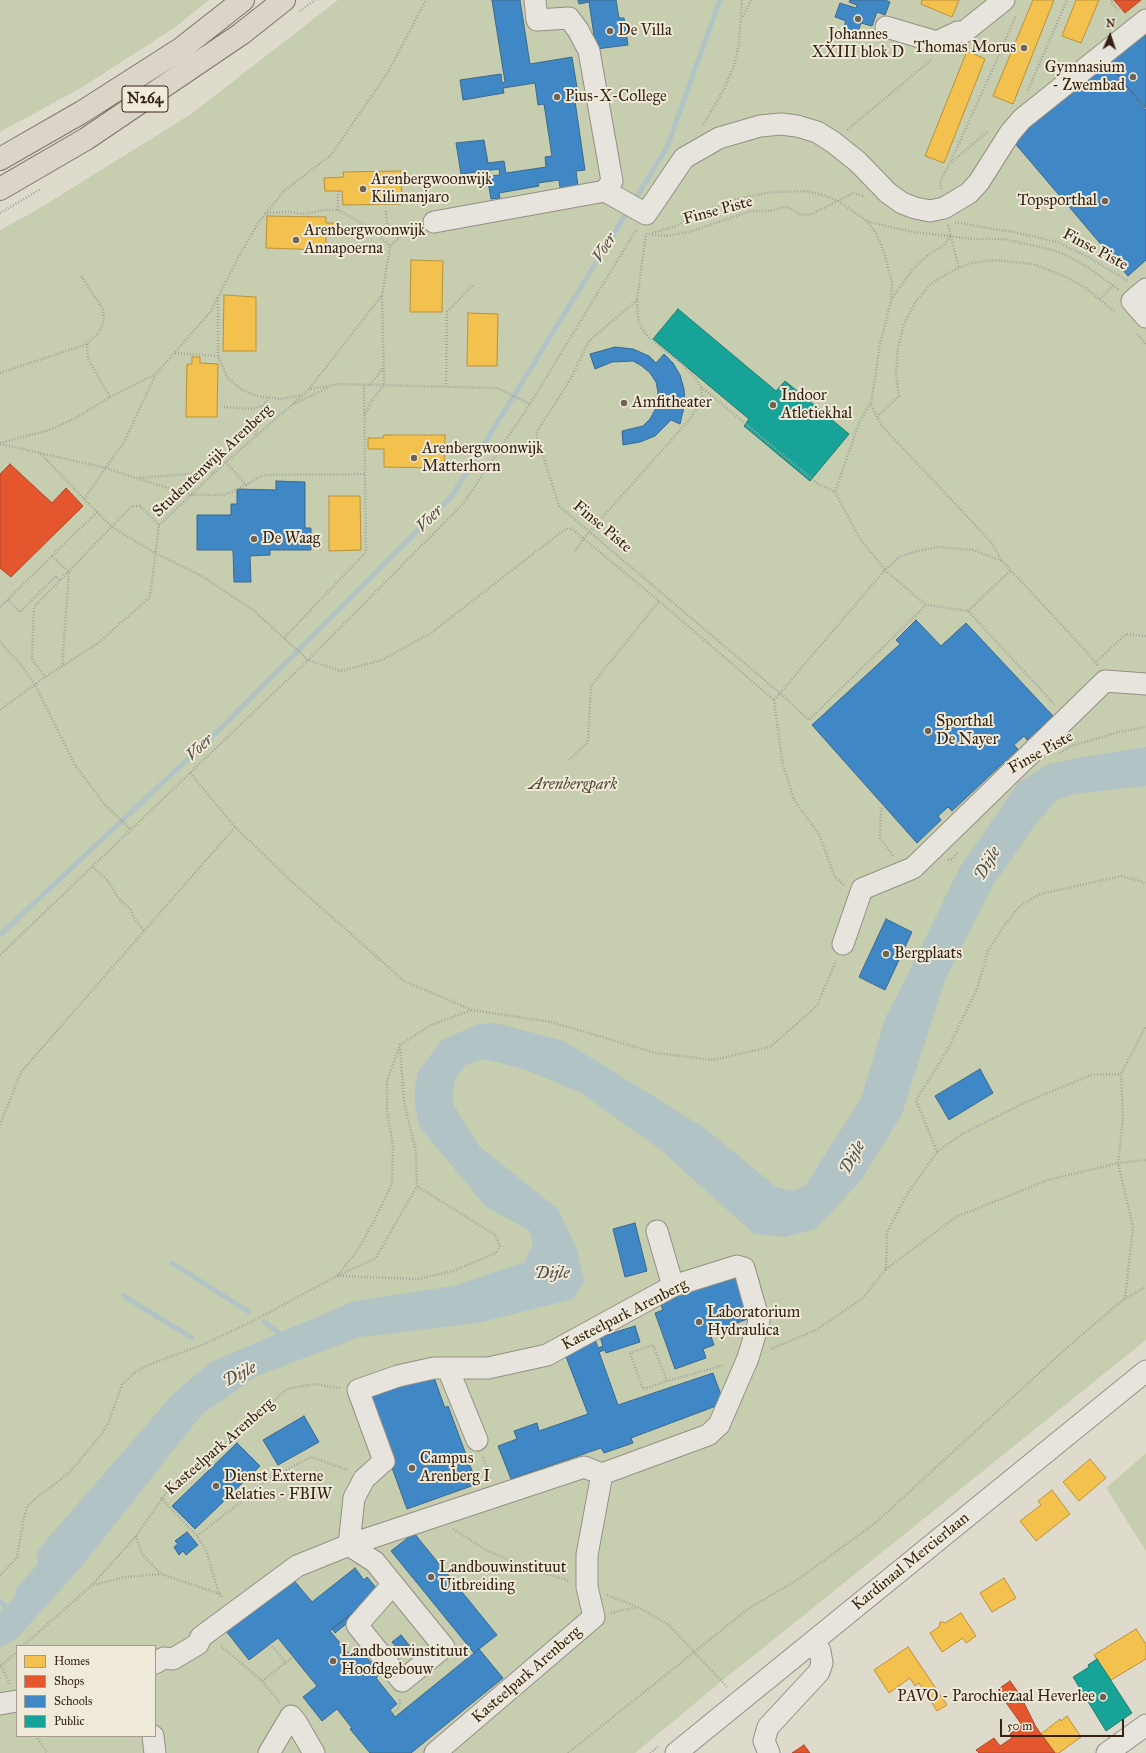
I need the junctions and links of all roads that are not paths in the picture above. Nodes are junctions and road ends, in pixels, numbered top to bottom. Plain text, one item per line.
1 (243, 0) edge
2 (284, 0) edge
3 (535, 0) edge
4 (1011, 6) edge
5 (1146, 20) edge
6 (886, 27) dead end
7 (0, 159) edge
8 (0, 189) edge
9 (611, 194) junction
10 (434, 222) road end
11 (1132, 296) edge
12 (1139, 323) edge
13 (1146, 684) edge
14 (843, 944) road end
15 (657, 1231) dead end
16 (673, 1286) junction
17 (448, 1369) junction
18 (1146, 1371) edge
19 (476, 1440) road end
20 (602, 1474) junction
21 (349, 1545) junction
22 (393, 1584) dead end
23 (813, 1642) junction
24 (159, 1661) edge
25 (16, 1701) edge
26 (0, 1704) edge
27 (1146, 1725) edge
28 (153, 1737) edge
29 (155, 1753) edge
30 (269, 1753) edge
31 (314, 1753) edge
32 (435, 1753) edge
33 (676, 1753) edge
34 (769, 1753) edge
35 (1107, 1753) edge

1 - 7 highway, N264
2 - 8 highway, N264
3 - 9 street
4 - 6 street
5 - 9 street
9 - 10 street
11 - 12 street
13 - 14 street
15 - 16 street
16 - 17 street, Kasteelpark Arenberg
16 - 20 street, Kasteelpark Arenberg
17 - 19 street
17 - 21 street, Kasteelpark Arenberg
18 - 23 street, Kardinaal Mercierlaan
20 - 21 street
20 - 32 street, Kasteelpark Arenberg
21 - 22 street
21 - 24 street
23 - 33 street, Kardinaal Mercierlaan
23 - 34 street
25 - 26 street
27 - 35 street
28 - 29 street
30 - 31 street

